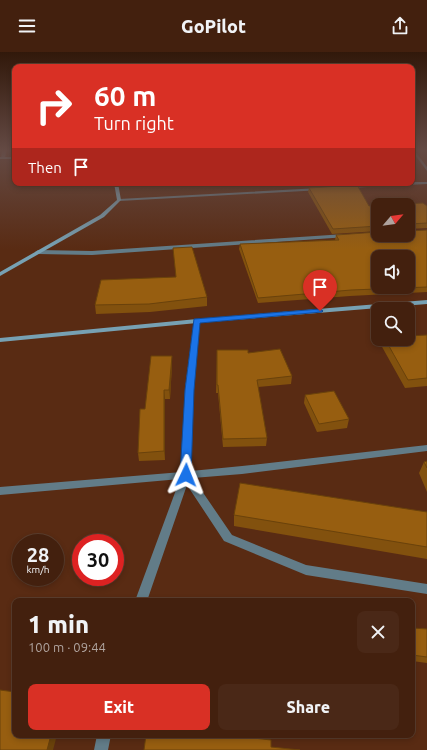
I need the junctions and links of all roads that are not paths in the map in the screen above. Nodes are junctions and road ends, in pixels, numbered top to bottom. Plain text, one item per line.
1 (117, 186) edge
2 (375, 186) edge
3 (324, 188) edge
4 (340, 188) edge
5 (119, 200) junction
6 (354, 236) edge
7 (38, 252) junction
8 (0, 274) edge
9 (427, 302) edge
10 (197, 321) junction
11 (0, 340) edge
12 (427, 448) edge
13 (186, 475) junction
14 (0, 491) edge
15 (427, 589) edge
16 (142, 598) edge
17 (103, 738) edge
18 (101, 750) edge

1 - 5 street
2 - 4 street
3 - 5 street
5 - 7 street
6 - 7 street
7 - 8 street
9 - 10 street
10 - 11 street
10 - 13 street
12 - 13 street
13 - 14 street
13 - 15 street
13 - 16 street
17 - 18 street

